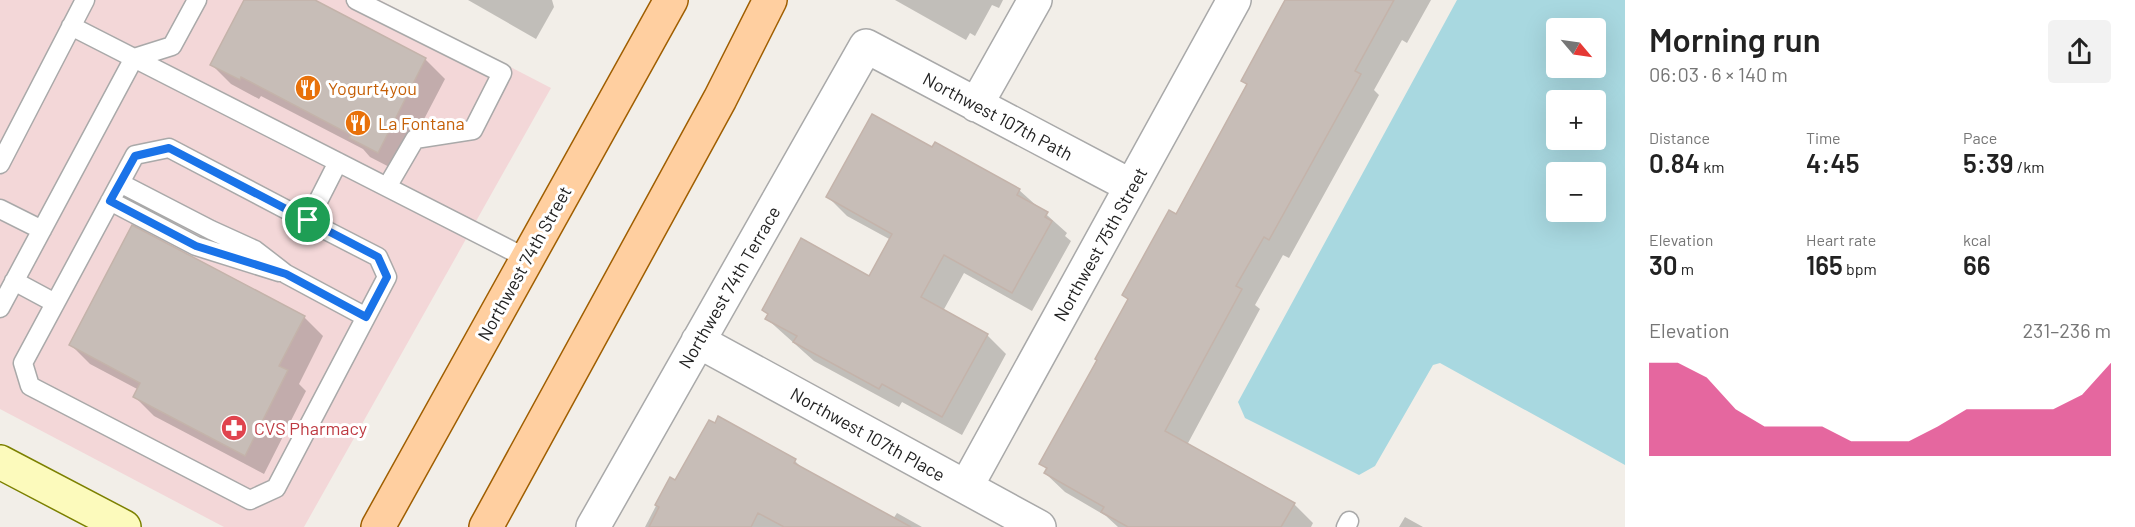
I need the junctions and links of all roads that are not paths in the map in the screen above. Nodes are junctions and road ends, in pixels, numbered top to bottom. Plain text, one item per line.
1 (85, 0) edge
2 (197, 0) edge
3 (356, 0) edge
4 (671, 0) edge
5 (770, 0) edge
6 (1035, 0) edge
7 (1234, 0) edge
8 (71, 26) junction
9 (866, 46) joint
10 (134, 58) junction
11 (976, 105) junction
12 (338, 162) junction
13 (0, 164) edge
14 (120, 183) junction
15 (1131, 186) junction
16 (387, 187) junction
17 (110, 201) junction
18 (0, 209) edge
19 (308, 220) junction
20 (42, 230) junction
21 (526, 258) junction
22 (286, 274) junction
23 (14, 281) junction
24 (56, 303) junction
25 (0, 308) edge
26 (366, 317) junction
27 (698, 341) junction
28 (0, 462) edge
29 (966, 487) junction
30 (124, 527) edge
31 (378, 527) edge
32 (486, 527) edge
33 (593, 527) edge
34 (1039, 527) edge

1 - 8 lane
2 - 10 lane
3 - 16 lane
4 - 21 main road, Northwest 74th Street
5 - 32 main road
6 - 11 street
7 - 15 street, Northwest 75th Street
8 - 10 lane
8 - 13 lane
9 - 11 street, Northwest 107th Path
9 - 27 street, Northwest 74th Terrace
10 - 12 lane
10 - 20 lane
11 - 15 street, Northwest 107th Path
12 - 16 lane
12 - 19 lane
14 - 17 lane
14 - 19 lane
14 - 22 lane
15 - 29 street, Northwest 75th Street
16 - 21 lane
17 - 22 lane
17 - 24 lane
18 - 20 lane
19 - 26 lane
20 - 23 lane
21 - 31 main road, Northwest 74th Street
22 - 26 lane
23 - 24 lane
23 - 25 lane
24 - 26 lane
27 - 29 street, Northwest 107th Place
27 - 33 street, Northwest 74th Terrace
28 - 30 main road
29 - 34 street, Northwest 107th Place

